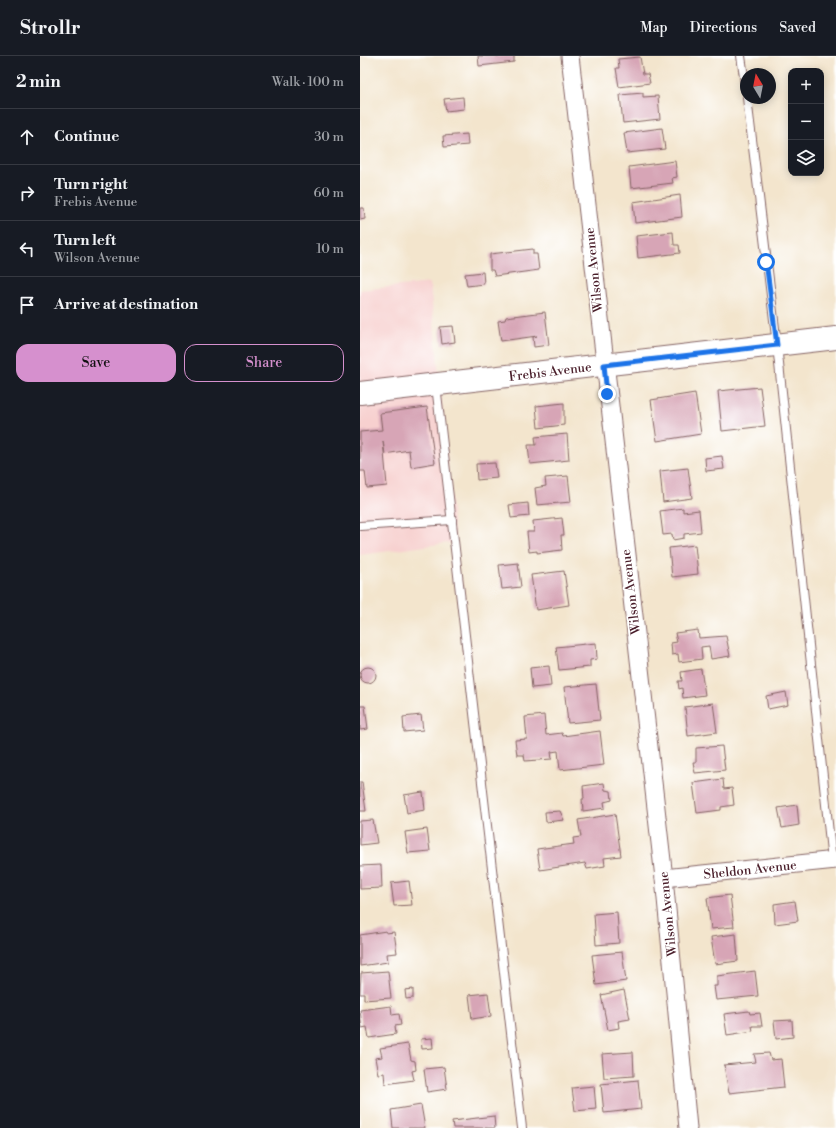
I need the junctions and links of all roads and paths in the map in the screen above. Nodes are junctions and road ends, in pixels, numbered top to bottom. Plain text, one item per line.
1 (570, 56) edge
2 (741, 56) edge
3 (743, 68) edge
4 (748, 104) edge
5 (836, 338) edge
6 (777, 345) junction
7 (604, 365) junction
8 (436, 384) junction
9 (360, 393) edge
10 (452, 520) junction
11 (360, 526) edge
12 (834, 860) edge
13 (664, 878) junction
14 (522, 1128) edge
15 (688, 1128) edge

1 - 7 street, Wilson Avenue
2 - 3 lane
4 - 6 lane
5 - 6 main road, Frebis Avenue
6 - 7 main road, Frebis Avenue
6 - 12 lane
7 - 8 main road, Frebis Avenue
7 - 13 street, Wilson Avenue
8 - 9 main road, Frebis Avenue
8 - 10 lane
10 - 11 lane
10 - 14 lane
12 - 13 street, Sheldon Avenue
13 - 15 street, Wilson Avenue

